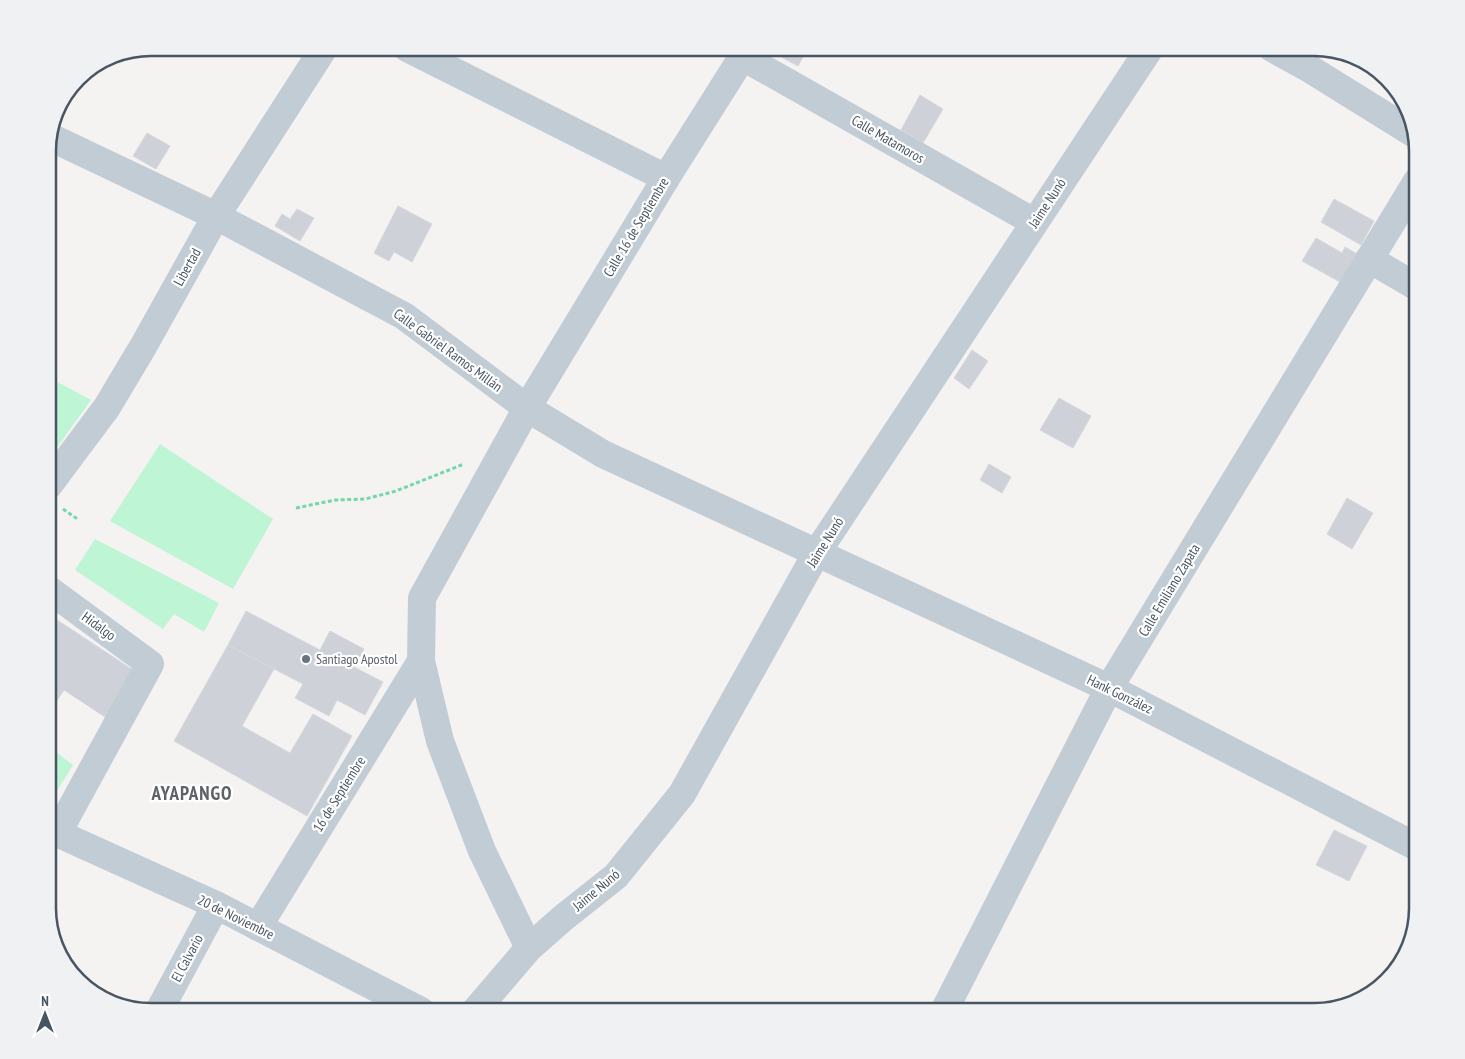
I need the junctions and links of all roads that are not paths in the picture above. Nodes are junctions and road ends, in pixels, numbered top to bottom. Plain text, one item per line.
1 (319, 56) edge
2 (424, 56) edge
3 (742, 56) edge
4 (752, 56) edge
5 (1145, 56) edge
6 (1286, 56) edge
7 (1406, 128) edge
8 (57, 140) edge
9 (666, 178) junction
10 (1409, 195) edge
11 (216, 216) junction
12 (1034, 222) junction
13 (1369, 259) junction
14 (1409, 282) edge
15 (527, 408) junction
16 (56, 475) edge
17 (816, 554) junction
18 (56, 595) edge
19 (421, 661) junction
20 (1109, 688) junction
21 (56, 827) edge
22 (56, 833) edge
23 (1409, 842) edge
24 (216, 905) junction
25 (258, 927) junction
26 (529, 948) junction
27 (164, 1003) edge
28 (404, 1003) edge
29 (483, 1003) edge
30 (949, 1003) edge

1 - 11 street, Libertad
2 - 9 street
3 - 9 street, Calle 16 de Septiembre
4 - 12 street, Calle Matamoros
5 - 12 street, Jaime Nunó
6 - 7 street
8 - 11 street, Calle Gabriel Ramos Millán
9 - 15 street, Calle 16 de Septiembre
10 - 13 street, Calle Emiliano Zapata
11 - 15 street, Calle Gabriel Ramos Millán
11 - 16 street, Libertad
12 - 17 street, Jaime Nunó
13 - 14 street
13 - 20 street, Calle Emiliano Zapata
15 - 17 street, Calle Gabriel Ramos Millán
15 - 19 street
17 - 20 street, Hank González
17 - 26 street, Jaime Nunó
18 - 21 street, Hidalgo
19 - 25 street, 16 de Septiembre
19 - 26 street
20 - 23 street, Hank González
20 - 30 street, Calle Emiliano Zapata
22 - 24 street, 20 de Noviembre
24 - 25 street, 20 de Noviembre
24 - 27 street, El Calvario
25 - 28 street, 20 de Noviembre
26 - 29 street, Jaime Nunó

